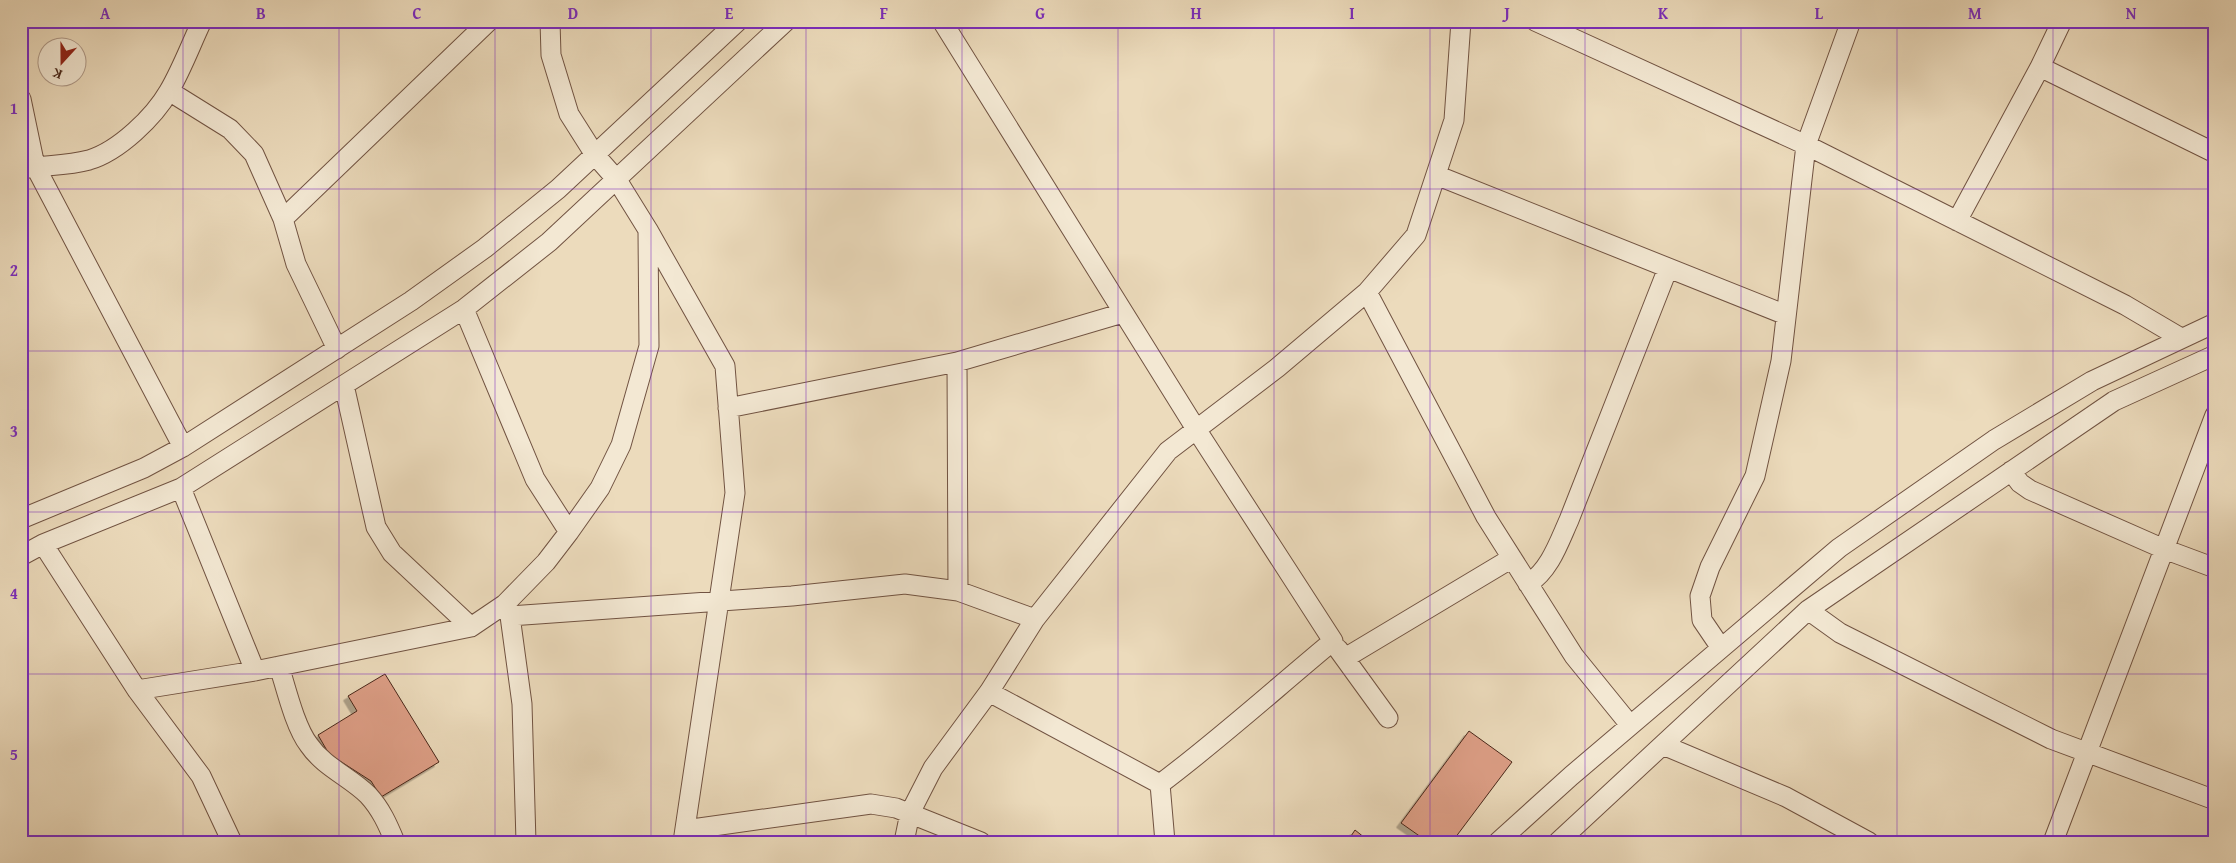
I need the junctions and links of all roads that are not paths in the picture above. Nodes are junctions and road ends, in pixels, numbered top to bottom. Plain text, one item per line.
1 (202, 21) edge
2 (489, 21) edge
3 (550, 21) edge
4 (738, 21) edge
5 (786, 21) edge
6 (942, 21) edge
7 (1461, 21) edge
8 (1535, 21) edge
9 (1851, 21) edge
10 (2062, 21) edge
11 (2040, 67) junction
12 (169, 91) junction
13 (21, 99) edge
14 (1806, 145) junction
15 (2215, 153) edge
16 (595, 155) junction
17 (28, 168) edge
18 (1436, 175) junction
19 (617, 180) junction
20 (283, 219) junction
21 (1957, 221) junction
22 (648, 230) junction
23 (1668, 268) junction
24 (1367, 292) junction
25 (464, 309) junction
26 (1124, 313) junction
27 (1786, 315) junction
28 (2215, 323) edge
29 (2181, 338) junction
30 (337, 348) junction
31 (2215, 355) edge
32 (958, 362) junction
33 (344, 385) junction
34 (728, 408) junction
35 (2215, 415) edge
36 (1196, 430) junction
37 (183, 447) junction
38 (2011, 471) junction
39 (181, 488) junction
40 (22, 517) edge
41 (569, 532) junction
42 (44, 544) junction
43 (2164, 549) junction
44 (21, 556) edge
45 (1512, 558) junction
46 (2215, 568) edge
47 (1528, 584) junction
48 (958, 591) junction
49 (719, 601) junction
50 (507, 610) junction
51 (1808, 610) junction
52 (1035, 618) junction
53 (471, 626) junction
54 (1333, 642) junction
55 (1721, 648) junction
56 (1345, 658) junction
57 (279, 666) junction
58 (255, 671) junction
59 (137, 690) junction
60 (989, 692) junction
61 (1388, 718) dead end
62 (1630, 725) junction
63 (1664, 745) junction
64 (2088, 752) junction
65 (1160, 784) junction
66 (2215, 800) edge
67 (910, 813) junction
68 (684, 836) edge
69 (232, 842) edge
70 (395, 842) edge
71 (526, 842) edge
72 (904, 842) edge
73 (981, 842) edge
74 (1165, 842) edge
75 (1498, 842) edge
76 (1558, 842) edge
77 (1869, 842) edge
78 (2053, 842) edge

1 - 12 street
2 - 20 street
3 - 16 street
4 - 16 street
5 - 19 street
6 - 26 street
7 - 18 street
8 - 14 street
9 - 14 street
10 - 11 street
11 - 15 street
11 - 21 street
12 - 17 street
12 - 20 street
13 - 17 street
14 - 21 street
14 - 27 street
16 - 19 street
16 - 30 street
17 - 37 street
18 - 23 street
18 - 24 street
19 - 22 street
19 - 25 street
20 - 30 street
21 - 29 street
22 - 34 street
22 - 41 street
23 - 27 street
23 - 47 street
24 - 36 street
24 - 45 street
25 - 33 street
25 - 41 street
26 - 32 street
26 - 36 street
27 - 55 street
28 - 29 street
29 - 55 street
30 - 37 street
31 - 38 street
32 - 34 street
32 - 48 street
33 - 39 street
33 - 53 street
34 - 49 street
35 - 43 street
36 - 52 street
36 - 54 street
37 - 40 street
38 - 43 street
38 - 51 street
39 - 42 street
39 - 58 street
41 - 50 street
42 - 44 street
42 - 59 street
43 - 46 street
43 - 64 street
45 - 47 street
45 - 56 street
47 - 62 street
48 - 49 street
48 - 52 street
49 - 50 street
49 - 68 street
50 - 53 street
50 - 71 street
51 - 63 street
51 - 64 street
52 - 60 street
53 - 57 street
54 - 56 street
54 - 65 street
55 - 62 street
56 - 61 street
57 - 58 street
57 - 70 street
58 - 59 street
59 - 69 street
60 - 65 street
60 - 67 street
62 - 75 street
63 - 76 street
63 - 77 street
64 - 66 street
64 - 78 street
65 - 74 street
67 - 68 street
67 - 72 street
67 - 73 street

